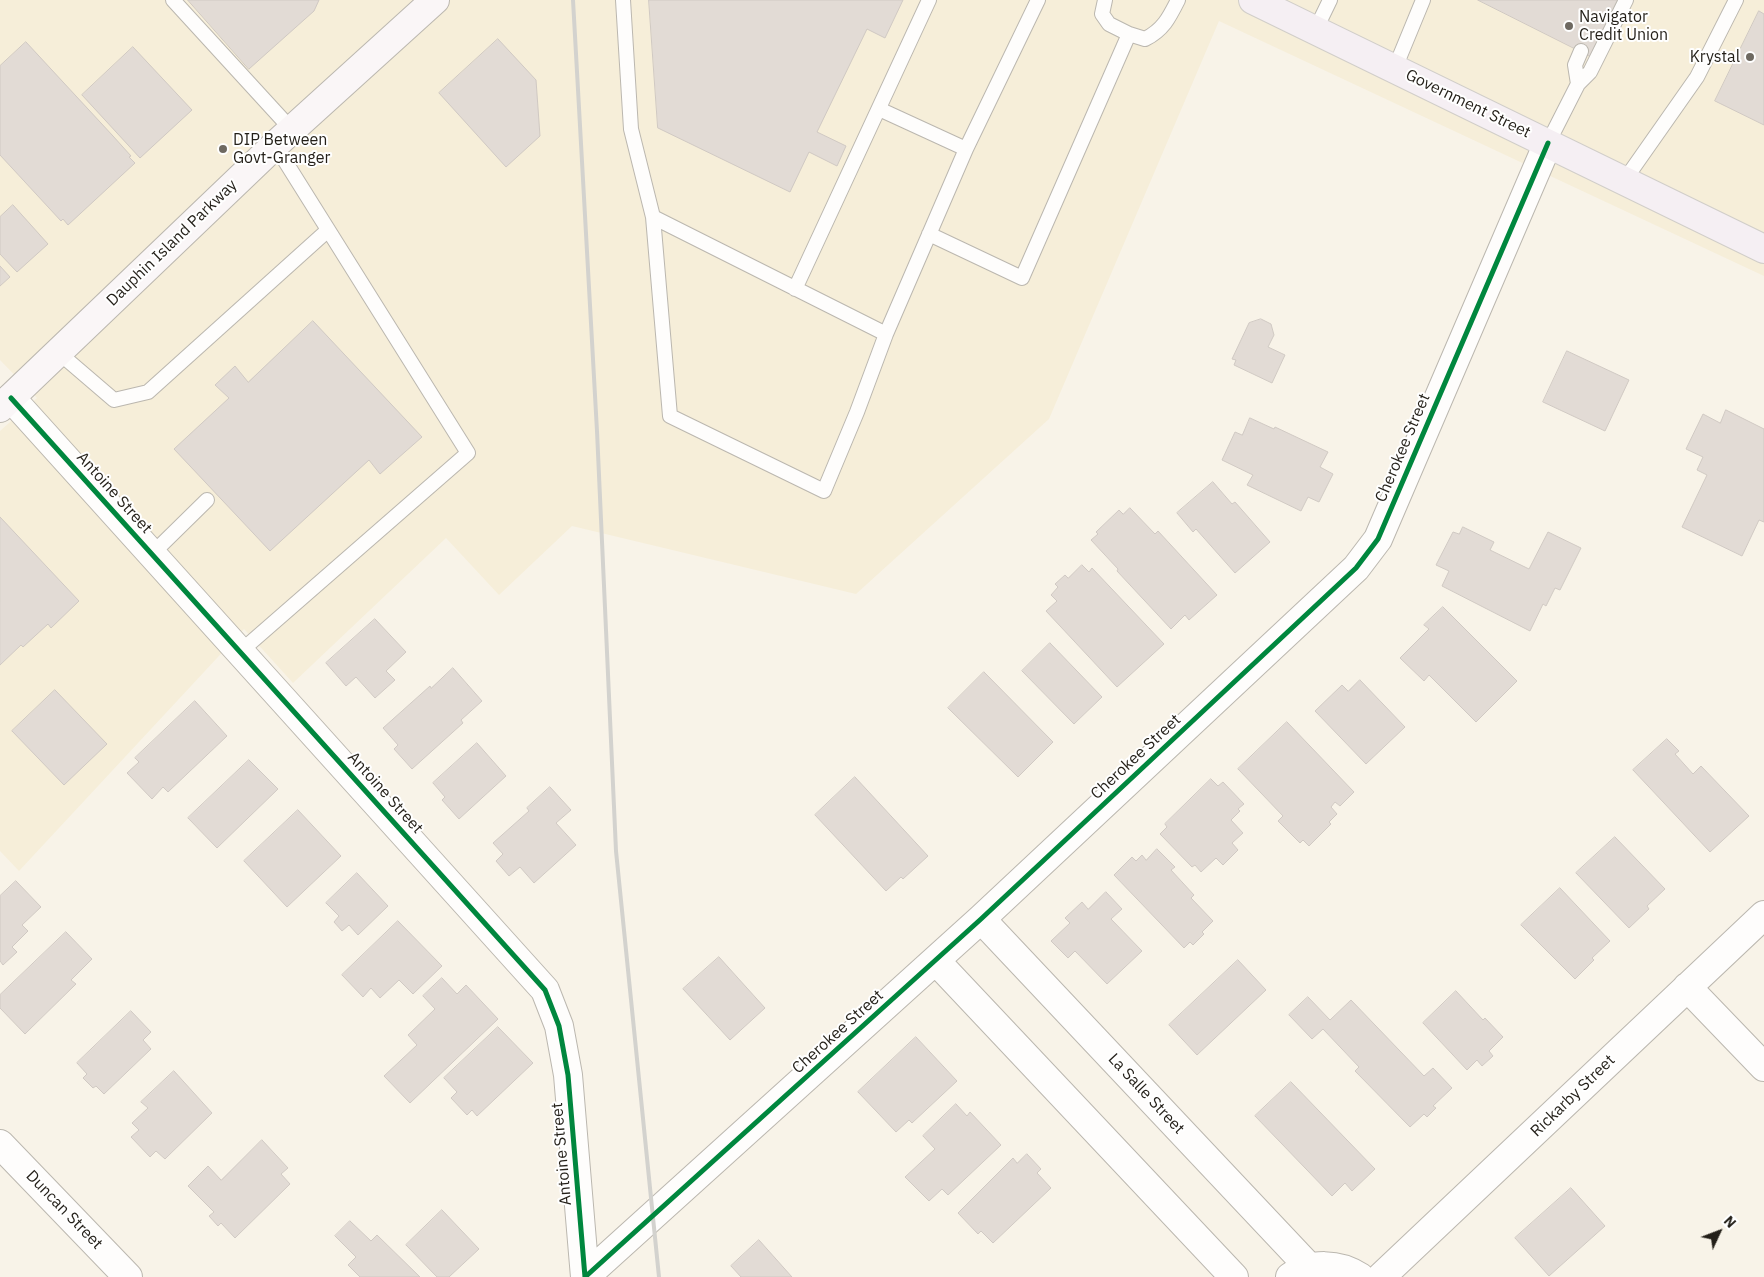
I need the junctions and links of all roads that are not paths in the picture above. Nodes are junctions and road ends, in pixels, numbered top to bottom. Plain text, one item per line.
1 (173, 0) edge
2 (435, 0) edge
3 (624, 0) edge
4 (929, 0) edge
5 (1105, 0) edge
6 (1178, 0) edge
7 (1254, 0) edge
8 (1330, 0) edge
9 (1423, 0) edge
10 (1626, 0) edge
11 (1736, 0) edge
12 (1033, 2) edge
13 (1316, 31) junction
14 (1129, 34) junction
15 (1581, 52) dead end
16 (1395, 68) junction
17 (1578, 84) junction
18 (879, 109) junction
19 (283, 138) junction
20 (1548, 143) junction
21 (966, 149) junction
22 (1624, 181) junction
23 (653, 217) junction
24 (328, 230) junction
25 (929, 234) junction
26 (1764, 249) edge
27 (795, 289) junction
28 (886, 334) junction
29 (58, 352) junction
30 (5, 403) edge
31 (206, 500) dead end
32 (152, 554) junction
33 (241, 652) junction
34 (1764, 914) edge
35 (982, 919) junction
36 (936, 960) junction
37 (1687, 987) junction
38 (1764, 1067) edge
39 (0, 1144) edge
40 (1300, 1272) edge
41 (128, 1277) edge
42 (585, 1277) edge
43 (1234, 1277) edge
44 (1360, 1277) edge
45 (1381, 1277) edge

1 - 19 lane
2 - 19 main road, Dauphin Island Parkway
3 - 23 lane
4 - 18 lane
5 - 14 lane
6 - 14 lane
7 - 13 main road, Government Street
8 - 13 lane
9 - 16 lane
10 - 17 lane
11 - 22 lane
12 - 21 lane
13 - 16 main road, Government Street
14 - 25 lane
15 - 17 lane
16 - 20 main road, Government Street
17 - 20 lane
18 - 21 lane
18 - 27 lane
19 - 24 lane
19 - 29 main road, Dauphin Island Parkway
20 - 22 main road, Government Street
20 - 35 street, Cherokee Street
21 - 25 lane
22 - 26 main road, Government Street
23 - 27 lane
23 - 28 lane
24 - 29 lane
24 - 33 lane
25 - 28 lane
27 - 28 lane
29 - 30 main road, Dauphin Island Parkway
30 - 32 street, Antoine Street
31 - 32 lane
32 - 33 street, Antoine Street
33 - 42 street, Antoine Street
34 - 37 street, Rickarby Street
35 - 36 street, Cherokee Street
35 - 40 street, La Salle Street
36 - 42 street, Cherokee Street
36 - 43 street
37 - 38 street
37 - 45 street, Rickarby Street
39 - 41 street, Duncan Street
40 - 44 street

